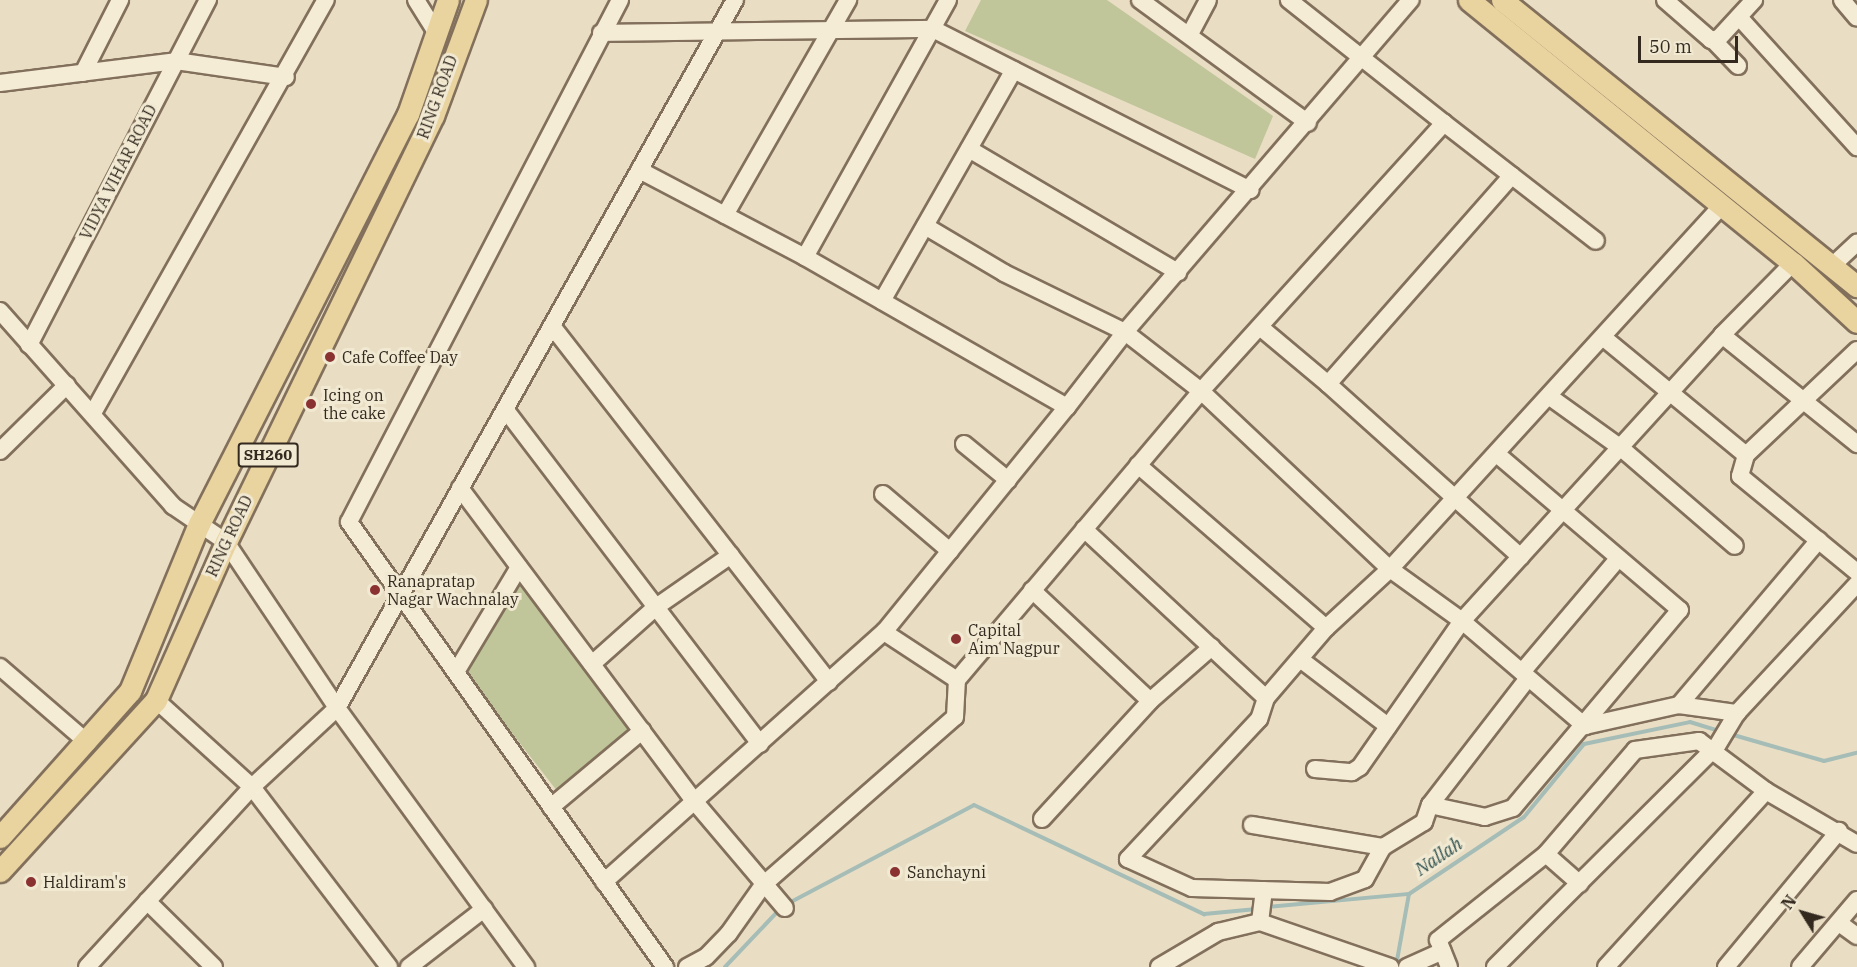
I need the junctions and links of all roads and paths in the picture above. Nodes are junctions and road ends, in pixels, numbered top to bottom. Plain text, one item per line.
1 (120, 0) edge
2 (208, 0) edge
3 (326, 0) edge
4 (416, 0) edge
5 (448, 0) edge
6 (476, 0) edge
7 (620, 0) edge
8 (735, 0) edge
9 (848, 0) edge
10 (948, 0) edge
11 (1140, 0) edge
12 (1208, 0) edge
13 (1289, 0) edge
14 (1411, 0) edge
15 (1469, 0) edge
16 (1502, 0) edge
17 (1665, 0) edge
18 (1754, 0) edge
19 (1842, 0) edge
20 (1739, 17) junction
21 (1857, 18) edge
22 (832, 29) junction
23 (933, 29) junction
24 (435, 31) junction
25 (601, 33) junction
26 (716, 34) junction
27 (1190, 34) junction
28 (1713, 40) junction
29 (1364, 55) junction
30 (176, 61) junction
31 (1738, 66) dead end
32 (1014, 70) junction
33 (83, 73) junction
34 (286, 77) junction
35 (0, 83) edge
36 (1308, 123) junction
37 (1444, 123) junction
38 (1857, 147) edge
39 (969, 149) junction
40 (639, 170) junction
41 (1512, 175) junction
42 (1251, 190) junction
43 (1722, 206) junction
44 (725, 215) junction
45 (925, 226) junction
46 (1596, 241) dead end
47 (1857, 243) edge
48 (805, 257) junction
49 (1793, 263) junction
50 (1833, 265) junction
51 (1178, 272) junction
52 (1857, 286) edge
53 (882, 301) junction
54 (0, 311) edge
55 (1857, 322) edge
56 (552, 326) junction
57 (1260, 327) junction
58 (1125, 332) junction
59 (1722, 335) junction
60 (1604, 338) junction
61 (29, 345) junction
62 (1857, 350) edge
63 (1328, 384) junction
64 (67, 385) junction
65 (1672, 389) junction
66 (1202, 391) junction
67 (1550, 397) junction
68 (1807, 402) junction
69 (1067, 407) junction
70 (505, 409) junction
71 (93, 413) junction
72 (964, 444) dead end
73 (1857, 444) edge
74 (1621, 448) junction
75 (0, 451) edge
76 (1497, 454) junction
77 (1746, 455) junction
78 (1138, 465) junction
79 (1008, 480) junction
80 (460, 488) junction
81 (883, 494) dead end
82 (1456, 497) junction
83 (1562, 513) junction
84 (199, 525) junction
85 (1084, 529) junction
86 (1819, 540) junction
87 (226, 542) junction
88 (1735, 546) dead end
89 (950, 551) junction
90 (731, 555) junction
91 (1521, 557) junction
92 (1617, 560) junction
93 (519, 567) junction
94 (1390, 568) junction
95 (1857, 572) edge
96 (1857, 584) edge
97 (1032, 590) junction
98 (401, 594) junction
99 (656, 607) junction
100 (1462, 621) junction
101 (1326, 628) junction
102 (884, 632) junction
103 (1212, 647) junction
104 (1300, 659) junction
105 (592, 664) junction
106 (0, 667) edge
107 (456, 672) junction
108 (1525, 675) junction
109 (957, 680) junction
110 (829, 682) junction
111 (1266, 698) junction
112 (156, 700) junction
113 (1149, 701) junction
114 (1679, 705) junction
115 (337, 708) junction
116 (1732, 718) junction
117 (1388, 726) junction
118 (1585, 726) junction
119 (642, 731) junction
120 (88, 743) junction
121 (760, 744) junction
122 (1715, 748) junction
123 (1316, 769) dead end
124 (252, 787) junction
125 (1766, 791) junction
126 (695, 802) junction
127 (1430, 805) junction
128 (551, 807) junction
129 (1042, 819) dead end
130 (1252, 825) dead end
131 (1839, 831) junction
132 (0, 837) edge
133 (1857, 844) edge
134 (1383, 847) junction
135 (1546, 854) junction
136 (0, 870) edge
137 (604, 882) junction
138 (1580, 884) junction
139 (766, 889) junction
140 (1264, 890) junction
141 (1857, 900) edge
142 (147, 901) junction
143 (785, 908) dead end
144 (483, 909) junction
145 (1260, 922) junction
146 (1839, 923) junction
147 (1857, 936) edge
148 (1443, 951) junction
149 (87, 967) edge
150 (214, 967) edge
151 (389, 967) edge
152 (409, 967) edge
153 (526, 967) edge
154 (665, 967) edge
155 (687, 967) edge
156 (1160, 967) edge
157 (1390, 967) edge
158 (1407, 967) edge
159 (1449, 967) edge
160 (1495, 967) edge
161 (1606, 967) edge
162 (1726, 967) edge
163 (1800, 967) edge

1 - 33 street
2 - 30 street, VIDYA VIHAR ROAD
3 - 34 street
4 - 24 street
5 - 24 main road, RING ROAD / SH260
6 - 87 main road, RING ROAD / SH260
7 - 25 street
8 - 26 street
9 - 22 street
10 - 23 street
11 - 27 street
12 - 27 street
13 - 29 street
14 - 29 street
15 - 43 main road
16 - 50 main road
17 - 28 street
18 - 20 street
19 - 21 street
20 - 28 street
20 - 38 street
22 - 23 street
22 - 26 street
22 - 44 street
23 - 32 street
23 - 48 street
24 - 84 main road, RING ROAD / SH260
25 - 26 street
25 - 98 street
26 - 40 street
27 - 36 street
28 - 31 street
29 - 36 street
29 - 37 street
30 - 33 street
30 - 34 street
30 - 61 street, VIDYA VIHAR ROAD
32 - 39 street
32 - 42 street
33 - 35 street
34 - 71 street
36 - 42 street
37 - 41 street
37 - 57 street
39 - 45 street
39 - 51 street
40 - 44 street
40 - 56 street
41 - 46 street
41 - 63 street
42 - 51 street
43 - 49 main road
43 - 60 street
44 - 48 street
45 - 53 street
45 - 58 street
47 - 50 street
48 - 53 street
49 - 55 main road
49 - 59 street
50 - 52 main road
51 - 58 street
53 - 69 street
54 - 61 street
56 - 70 street
56 - 90 street
57 - 63 street
57 - 66 street
58 - 66 street
58 - 69 street
59 - 65 street
59 - 68 street
60 - 65 street
60 - 67 street
61 - 64 street
62 - 68 street
63 - 82 street
64 - 71 street
64 - 75 street
65 - 74 street
65 - 77 street
66 - 78 street
66 - 94 street
67 - 74 street
67 - 76 street
68 - 73 street
68 - 77 street
69 - 79 street
70 - 80 street
70 - 99 street
71 - 84 street
72 - 79 street
74 - 83 street
74 - 88 street
76 - 82 street
76 - 83 street
77 - 86 street
78 - 85 street
78 - 101 street
79 - 89 street
80 - 93 street
80 - 98 street
81 - 89 street
82 - 91 street
82 - 94 street
83 - 91 street
83 - 92 street
84 - 87 street
84 - 120 main road, RING ROAD / SH260
85 - 97 street
85 - 103 street
86 - 95 street
86 - 114 street
87 - 112 main road, RING ROAD / SH260
87 - 115 street
89 - 102 street
90 - 99 street
90 - 110 street
91 - 100 street
92 - 108 street
92 - 118 street
93 - 105 street
93 - 107 street
94 - 100 street
94 - 101 street
96 - 116 street
97 - 109 street
97 - 113 street
98 - 107 street
98 - 115 street
99 - 105 street
99 - 121 street
100 - 108 street
100 - 117 street
101 - 104 street
102 - 109 street
102 - 110 street
103 - 111 street
103 - 113 street
104 - 111 street
104 - 117 street
105 - 119 street
106 - 120 street
107 - 128 street
108 - 118 street
108 - 127 street
109 - 139 street
110 - 121 street
111 - 140 street
112 - 124 street
112 - 136 main road, RING ROAD / SH260
113 - 129 street
114 - 116 street
114 - 118 street
115 - 124 street
115 - 144 street
116 - 122 street
117 - 123 street
118 - 127 street
119 - 126 street
119 - 128 street
120 - 132 main road, RING ROAD / SH260
121 - 126 street
122 - 125 street
122 - 135 street
122 - 138 street
124 - 142 street
124 - 151 street
125 - 131 street
125 - 161 street
126 - 137 street
126 - 139 street
127 - 134 street
128 - 137 street
130 - 134 street
131 - 133 street
131 - 162 street
134 - 140 street
135 - 138 street
135 - 148 street
137 - 154 street
138 - 160 street
139 - 143 street
139 - 155 street
140 - 145 street
141 - 146 street
142 - 149 street
142 - 150 street
144 - 152 street
144 - 153 street
145 - 156 street
145 - 157 street
146 - 147 street
146 - 163 street
148 - 158 street
148 - 159 street

